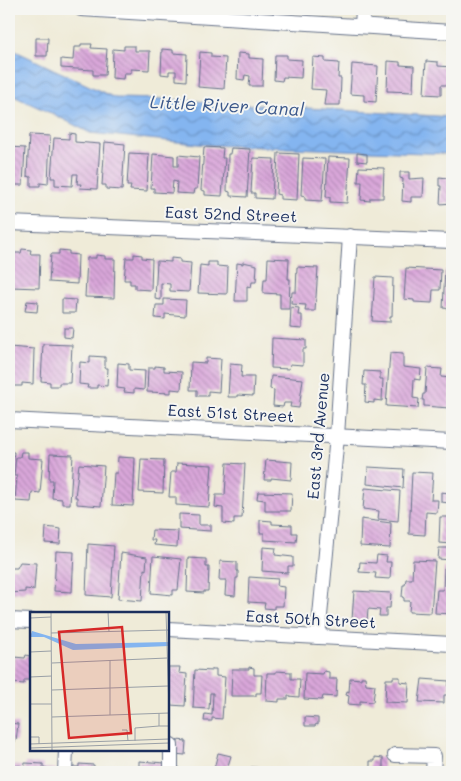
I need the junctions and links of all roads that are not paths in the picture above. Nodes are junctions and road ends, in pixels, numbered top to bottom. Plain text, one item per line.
1 (81, 9) edge
2 (363, 9) edge
3 (362, 26) junction
4 (452, 32) edge
5 (9, 223) edge
6 (350, 236) junction
7 (452, 241) edge
8 (9, 420) edge
9 (337, 436) junction
10 (452, 442) edge
11 (9, 620) edge
12 (30, 621) edge
13 (169, 629) edge
14 (318, 637) junction
15 (452, 644) edge
16 (169, 745) edge
17 (66, 751) edge
18 (395, 755) dead end
19 (65, 772) edge
20 (171, 772) edge
21 (433, 772) edge

1 - 3 street
2 - 3 street
3 - 4 street
5 - 6 street, East 52nd Street
6 - 7 street, East 52nd Street
6 - 9 street, East 3rd Avenue
8 - 9 street, East 51st Street
9 - 10 street, East 51st Street
9 - 14 street, East 3rd Avenue
11 - 12 street
13 - 14 street, East 50th Street
14 - 15 street, East 50th Street
16 - 20 street
17 - 19 street
18 - 21 street

